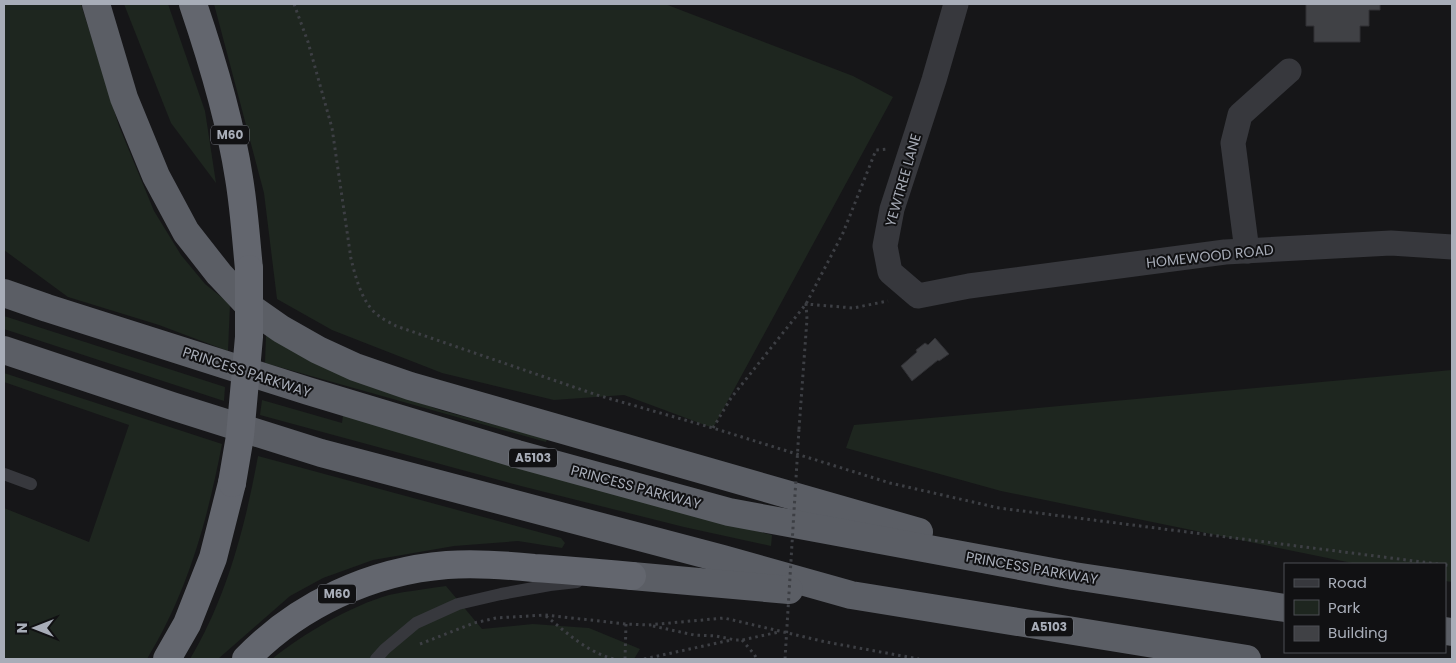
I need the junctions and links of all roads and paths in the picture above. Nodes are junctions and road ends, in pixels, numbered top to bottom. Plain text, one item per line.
1 (96, 4) edge
2 (193, 4) edge
3 (294, 4) edge
4 (956, 4) edge
5 (1289, 71) dead end
6 (913, 146) junction
7 (1452, 247) edge
8 (1247, 251) junction
9 (4, 293) edge
10 (918, 296) junction
11 (806, 304) junction
12 (4, 350) edge
13 (713, 428) junction
14 (4, 474) edge
15 (31, 484) dead end
16 (1430, 563) edge
17 (632, 576) junction
18 (1074, 576) junction
19 (851, 595) junction
20 (1284, 608) edge
21 (545, 615) junction
22 (626, 624) junction
23 (648, 625) junction
24 (782, 631) junction
25 (734, 640) junction
26 (742, 640) junction
27 (415, 646) dead end
28 (167, 659) edge
29 (246, 659) edge
30 (376, 659) edge
31 (614, 659) edge
32 (625, 659) edge
33 (644, 659) edge
34 (756, 659) edge
35 (785, 659) edge
36 (920, 659) edge
37 (1247, 659) edge

1 - 18 highway
2 - 28 highway, M60, bridge
3 - 13 path
4 - 6 street, YEWTREE LANE
5 - 8 street
6 - 10 street, YEWTREE LANE
6 - 11 path
7 - 8 street, HOMEWOOD ROAD
8 - 10 street, HOMEWOOD ROAD
9 - 18 highway, PRINCESS PARKWAY / A5103
10 - 11 path
11 - 13 path
11 - 35 path, bridge
12 - 19 highway, A5103
13 - 16 path
14 - 15 lane
17 - 19 highway
17 - 29 highway, M60
17 - 30 lane
18 - 20 highway, PRINCESS PARKWAY / A5103
19 - 37 highway, A5103
21 - 22 path
21 - 27 path
21 - 31 path
22 - 23 path
22 - 32 path
23 - 24 path
23 - 25 path
24 - 26 path
24 - 36 path
25 - 26 path
25 - 33 path
26 - 34 path

